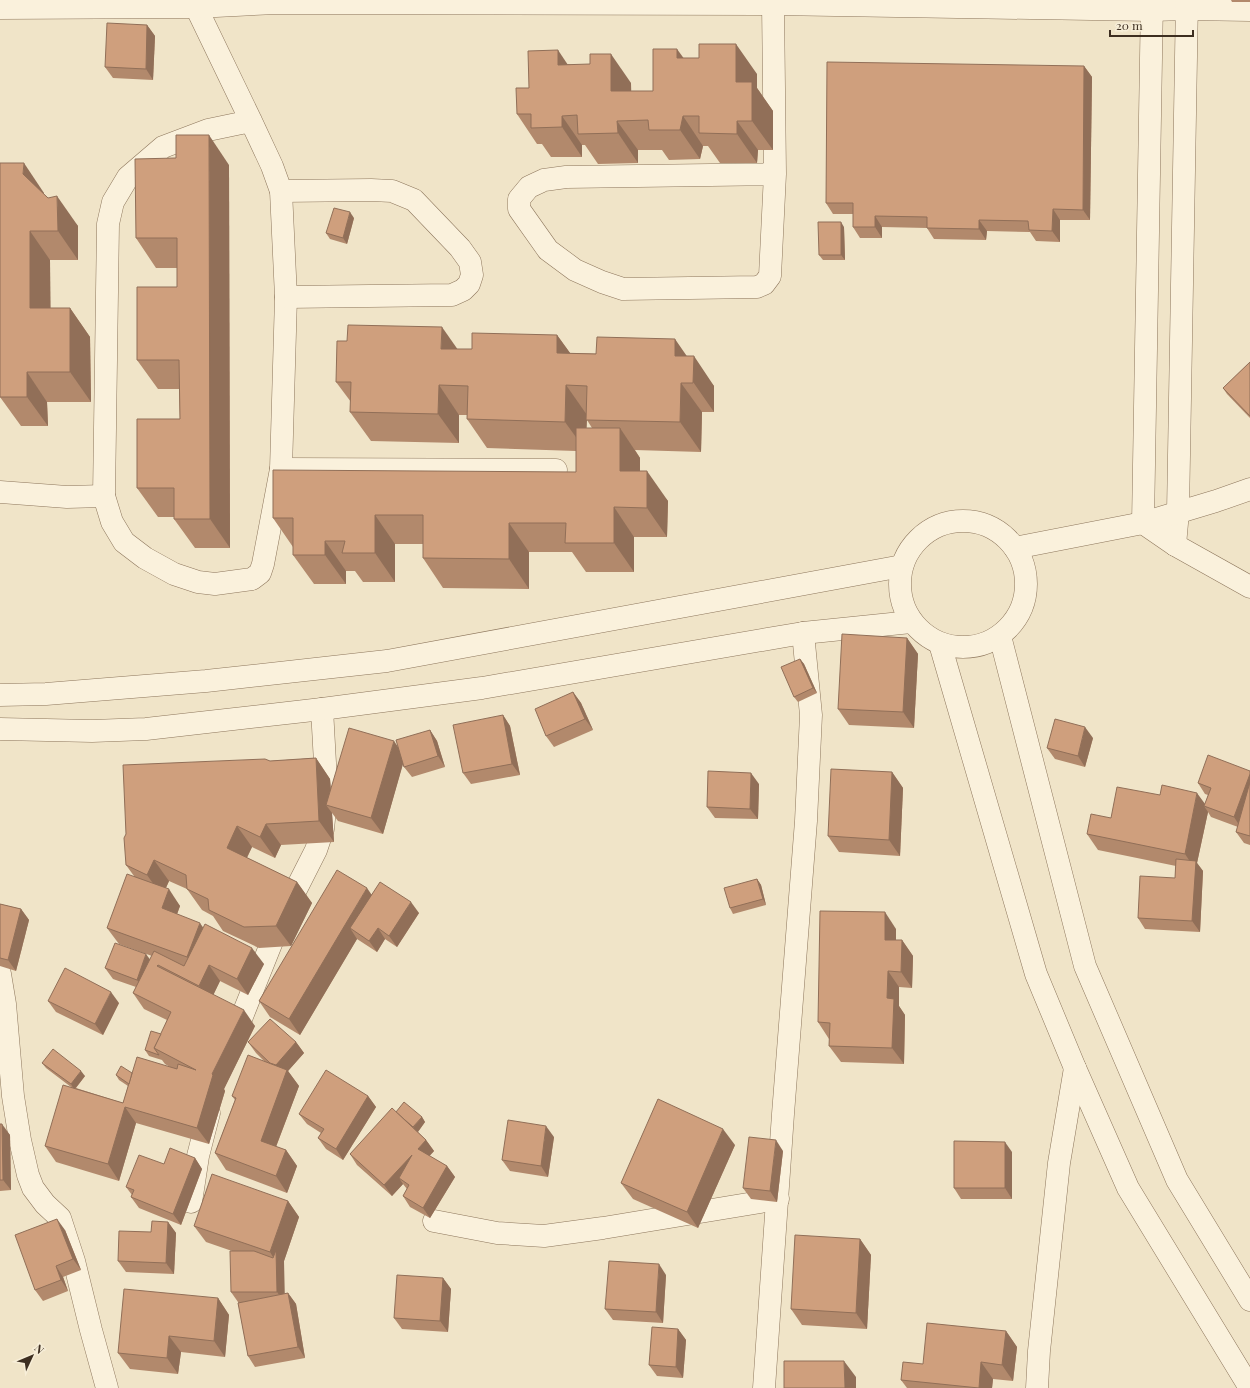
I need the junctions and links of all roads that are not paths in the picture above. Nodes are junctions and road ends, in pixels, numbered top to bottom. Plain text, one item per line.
1 (276, 1) edge
2 (773, 4) junction
3 (1152, 5) edge
4 (1187, 5) edge
5 (196, 7) junction
6 (0, 8) edge
7 (1250, 10) edge
8 (251, 121) junction
9 (775, 174) junction
10 (281, 191) junction
11 (286, 297) junction
12 (281, 469) junction
13 (556, 470) edge
14 (1250, 489) edge
15 (0, 492) edge
16 (104, 496) junction
17 (1178, 512) junction
18 (1143, 523) junction
19 (1175, 545) junction
20 (1015, 548) junction
21 (902, 566) junction
22 (1250, 587) edge
23 (911, 622) junction
24 (803, 633) junction
25 (1000, 636) junction
26 (940, 644) junction
27 (0, 695) edge
28 (322, 709) junction
29 (0, 729) edge
30 (0, 974) edge
31 (225, 1060) edge
32 (1075, 1068) junction
33 (214, 1097) edge
34 (778, 1198) junction
35 (191, 1202) dead end
36 (434, 1221) dead end
37 (1250, 1300) edge
38 (108, 1388) edge
39 (764, 1388) edge
40 (1037, 1388) edge
41 (1250, 1388) edge

1 - 2 street
1 - 5 street
2 - 3 street
2 - 9 street
3 - 4 street
3 - 18 street
4 - 7 street
4 - 17 street
5 - 6 street
5 - 8 street
8 - 10 street
8 - 16 street
9 - 9 street
10 - 11 street
10 - 11 street
11 - 12 street
12 - 13 street
12 - 16 street
14 - 17 street
15 - 16 street
17 - 18 street
17 - 19 street
18 - 19 street
18 - 20 street
19 - 22 street
20 - 21 street
20 - 25 street
21 - 23 street
21 - 27 street
23 - 24 street
23 - 26 street
24 - 28 street
24 - 34 street
25 - 26 street
25 - 37 street
26 - 32 street
28 - 29 street
28 - 31 street
30 - 38 street
32 - 40 street
32 - 41 street
33 - 35 street
34 - 36 street
34 - 39 street

